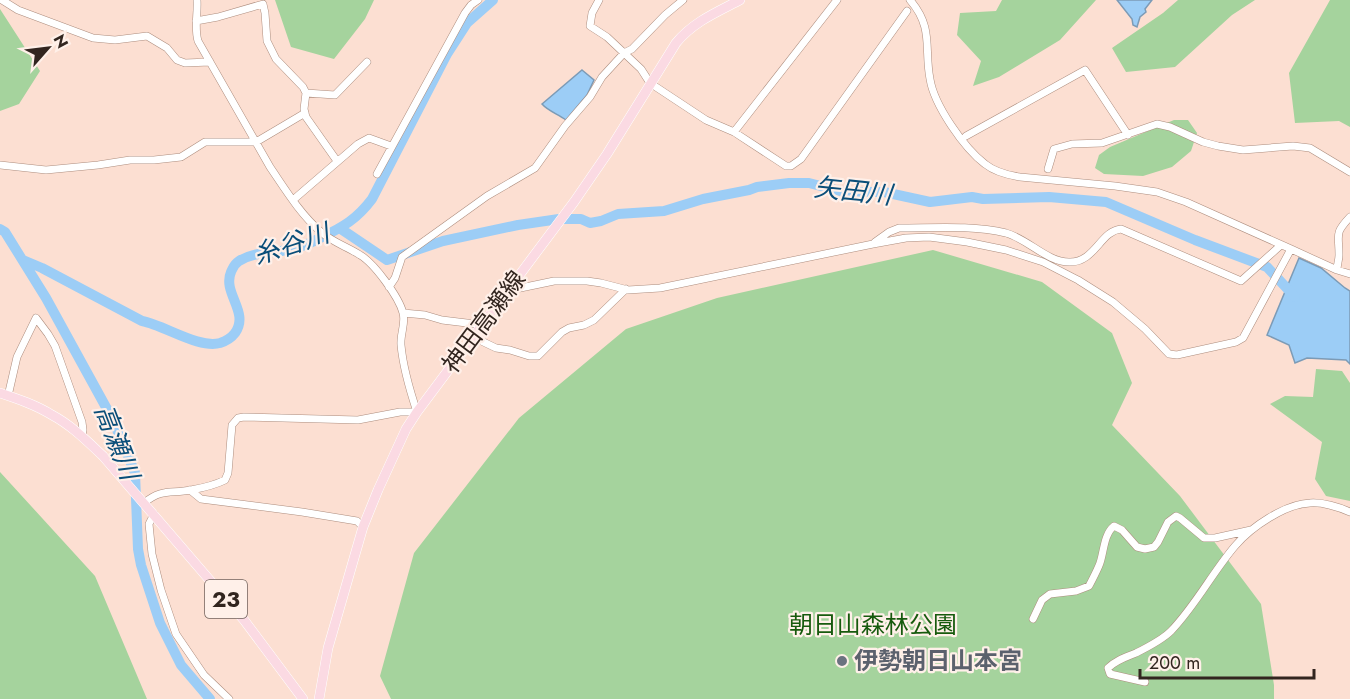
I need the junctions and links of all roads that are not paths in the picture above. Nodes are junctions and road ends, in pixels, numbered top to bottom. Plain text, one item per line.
1 (2, 0) edge
2 (196, 0) edge
3 (478, 0) edge
4 (598, 0) edge
5 (683, 0) edge
6 (740, 0) edge
7 (837, 0) edge
8 (910, 0) edge
9 (907, 11) dead end
10 (196, 21) junction
11 (624, 53) junction
12 (210, 62) junction
13 (367, 62) dead end
14 (650, 83) junction
15 (306, 93) junction
16 (305, 113) junction
17 (734, 132) junction
18 (1128, 135) junction
19 (966, 136) dead end
20 (256, 142) junction
21 (391, 146) junction
22 (337, 162) junction
23 (0, 165) edge
24 (1048, 169) dead end
25 (1350, 172) edge
26 (377, 174) dead end
27 (293, 200) junction
28 (1350, 217) edge
29 (873, 244) junction
30 (1279, 247) junction
31 (1291, 249) junction
32 (1337, 270) junction
33 (1350, 274) edge
34 (388, 287) junction
35 (626, 289) junction
36 (506, 291) junction
37 (403, 313) junction
38 (480, 327) junction
39 (473, 337) junction
40 (4, 394) edge
41 (417, 412) junction
42 (82, 436) junction
43 (190, 490) junction
44 (144, 503) junction
45 (1350, 512) edge
46 (154, 514) junction
47 (363, 527) junction
48 (1254, 529) junction
49 (1033, 619) dead end
50 (1145, 682) dead end
51 (229, 699) edge
52 (303, 699) edge
53 (319, 699) edge

1 - 12 street
2 - 10 street
3 - 21 street
4 - 11 street
5 - 11 street
6 - 14 main road, 神田高瀬線
7 - 17 street
8 - 30 street
9 - 17 street
10 - 12 street
10 - 15 street
11 - 14 street
11 - 34 street
12 - 20 street
13 - 15 street
14 - 17 street
14 - 36 main road, 神田高瀬線
15 - 16 street
16 - 20 street
16 - 22 street
18 - 19 street
18 - 24 street
18 - 25 street
20 - 23 street
20 - 27 street
21 - 22 street
21 - 26 street
22 - 27 street
27 - 34 street
28 - 32 street
29 - 30 street
29 - 31 street
29 - 35 street
30 - 31 street
31 - 32 street
32 - 33 street
34 - 37 street
35 - 36 street
35 - 39 street
36 - 38 main road, 神田高瀬線
37 - 38 street
37 - 41 street
38 - 39 main road, 神田高瀬線
39 - 41 main road, 神田高瀬線
40 - 42 main road, 23
40 - 42 street
41 - 43 street
41 - 47 main road, 神田高瀬線
42 - 44 main road, 23
43 - 44 street
43 - 47 street
44 - 46 main road, 23
45 - 48 street
46 - 51 street
46 - 52 main road, 23
47 - 53 main road, 神田高瀬線
48 - 49 street
48 - 50 street

